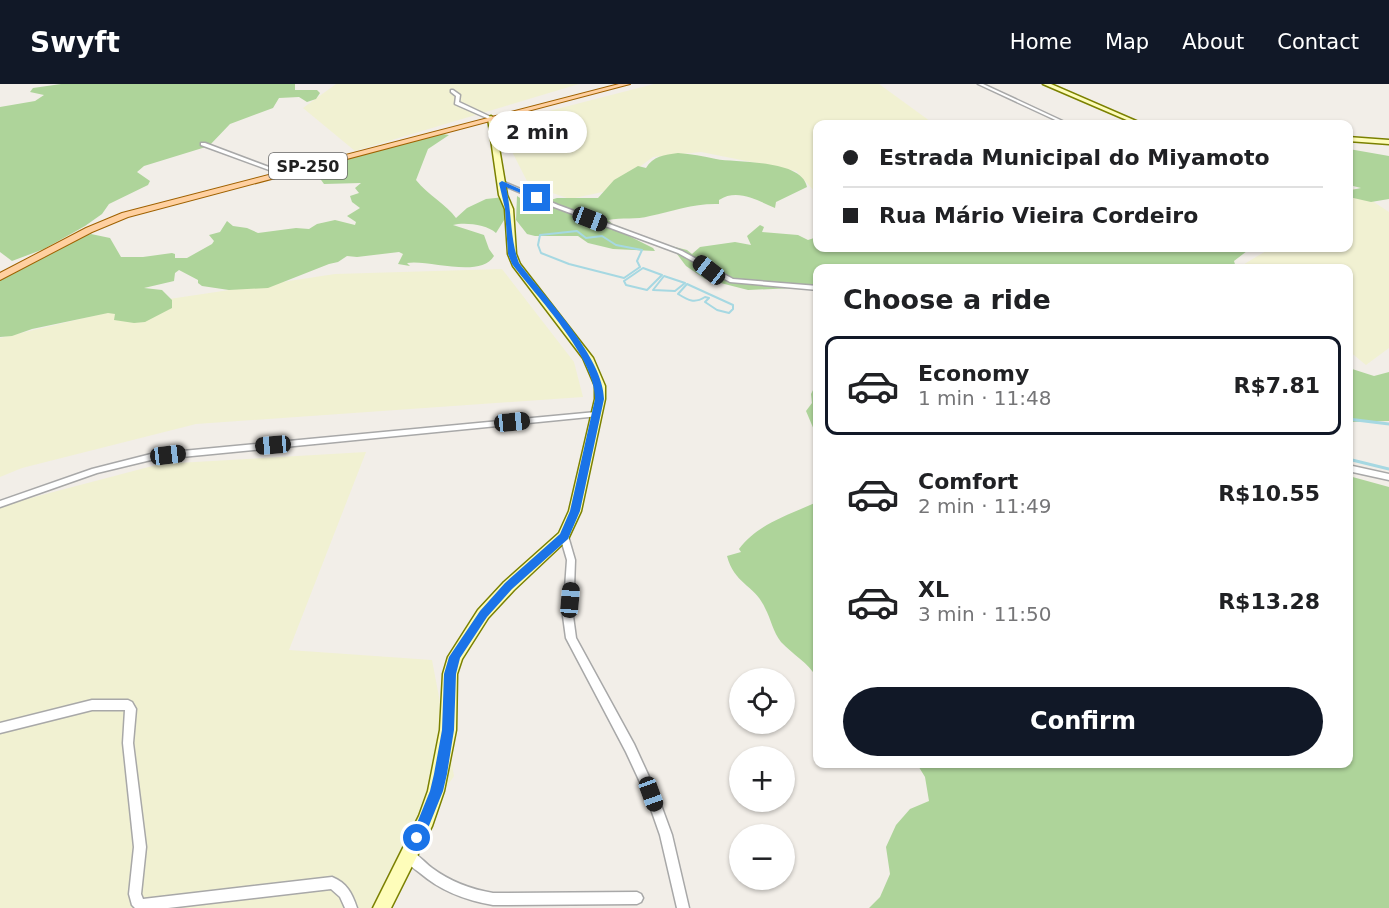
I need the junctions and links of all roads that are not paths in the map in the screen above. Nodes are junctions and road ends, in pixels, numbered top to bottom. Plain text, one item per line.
1 (627, 84) edge
2 (980, 84) edge
3 (1046, 84) edge
4 (452, 91) dead end
5 (491, 118) junction
6 (1058, 120) edge
7 (1131, 120) edge
8 (1353, 139) edge
9 (1389, 142) edge
10 (202, 144) dead end
11 (282, 173) junction
12 (502, 183) junction
13 (0, 277) edge
14 (813, 288) edge
15 (596, 414) junction
16 (1353, 469) edge
17 (1389, 477) edge
18 (0, 504) edge
19 (564, 536) junction
20 (0, 728) edge
21 (409, 856) junction
22 (637, 898) dead end
23 (351, 908) edge
24 (382, 908) edge
25 (683, 908) edge

1 - 5 main road, SP-250
2 - 6 street
3 - 7 street
4 - 5 street
5 - 11 main road, SP-250
5 - 12 street
8 - 9 street
10 - 11 street
11 - 13 main road, SP-250
12 - 14 street
12 - 15 street
15 - 18 street
15 - 19 street
16 - 17 street
19 - 21 street
19 - 25 street
20 - 23 street
21 - 22 street
21 - 24 street

